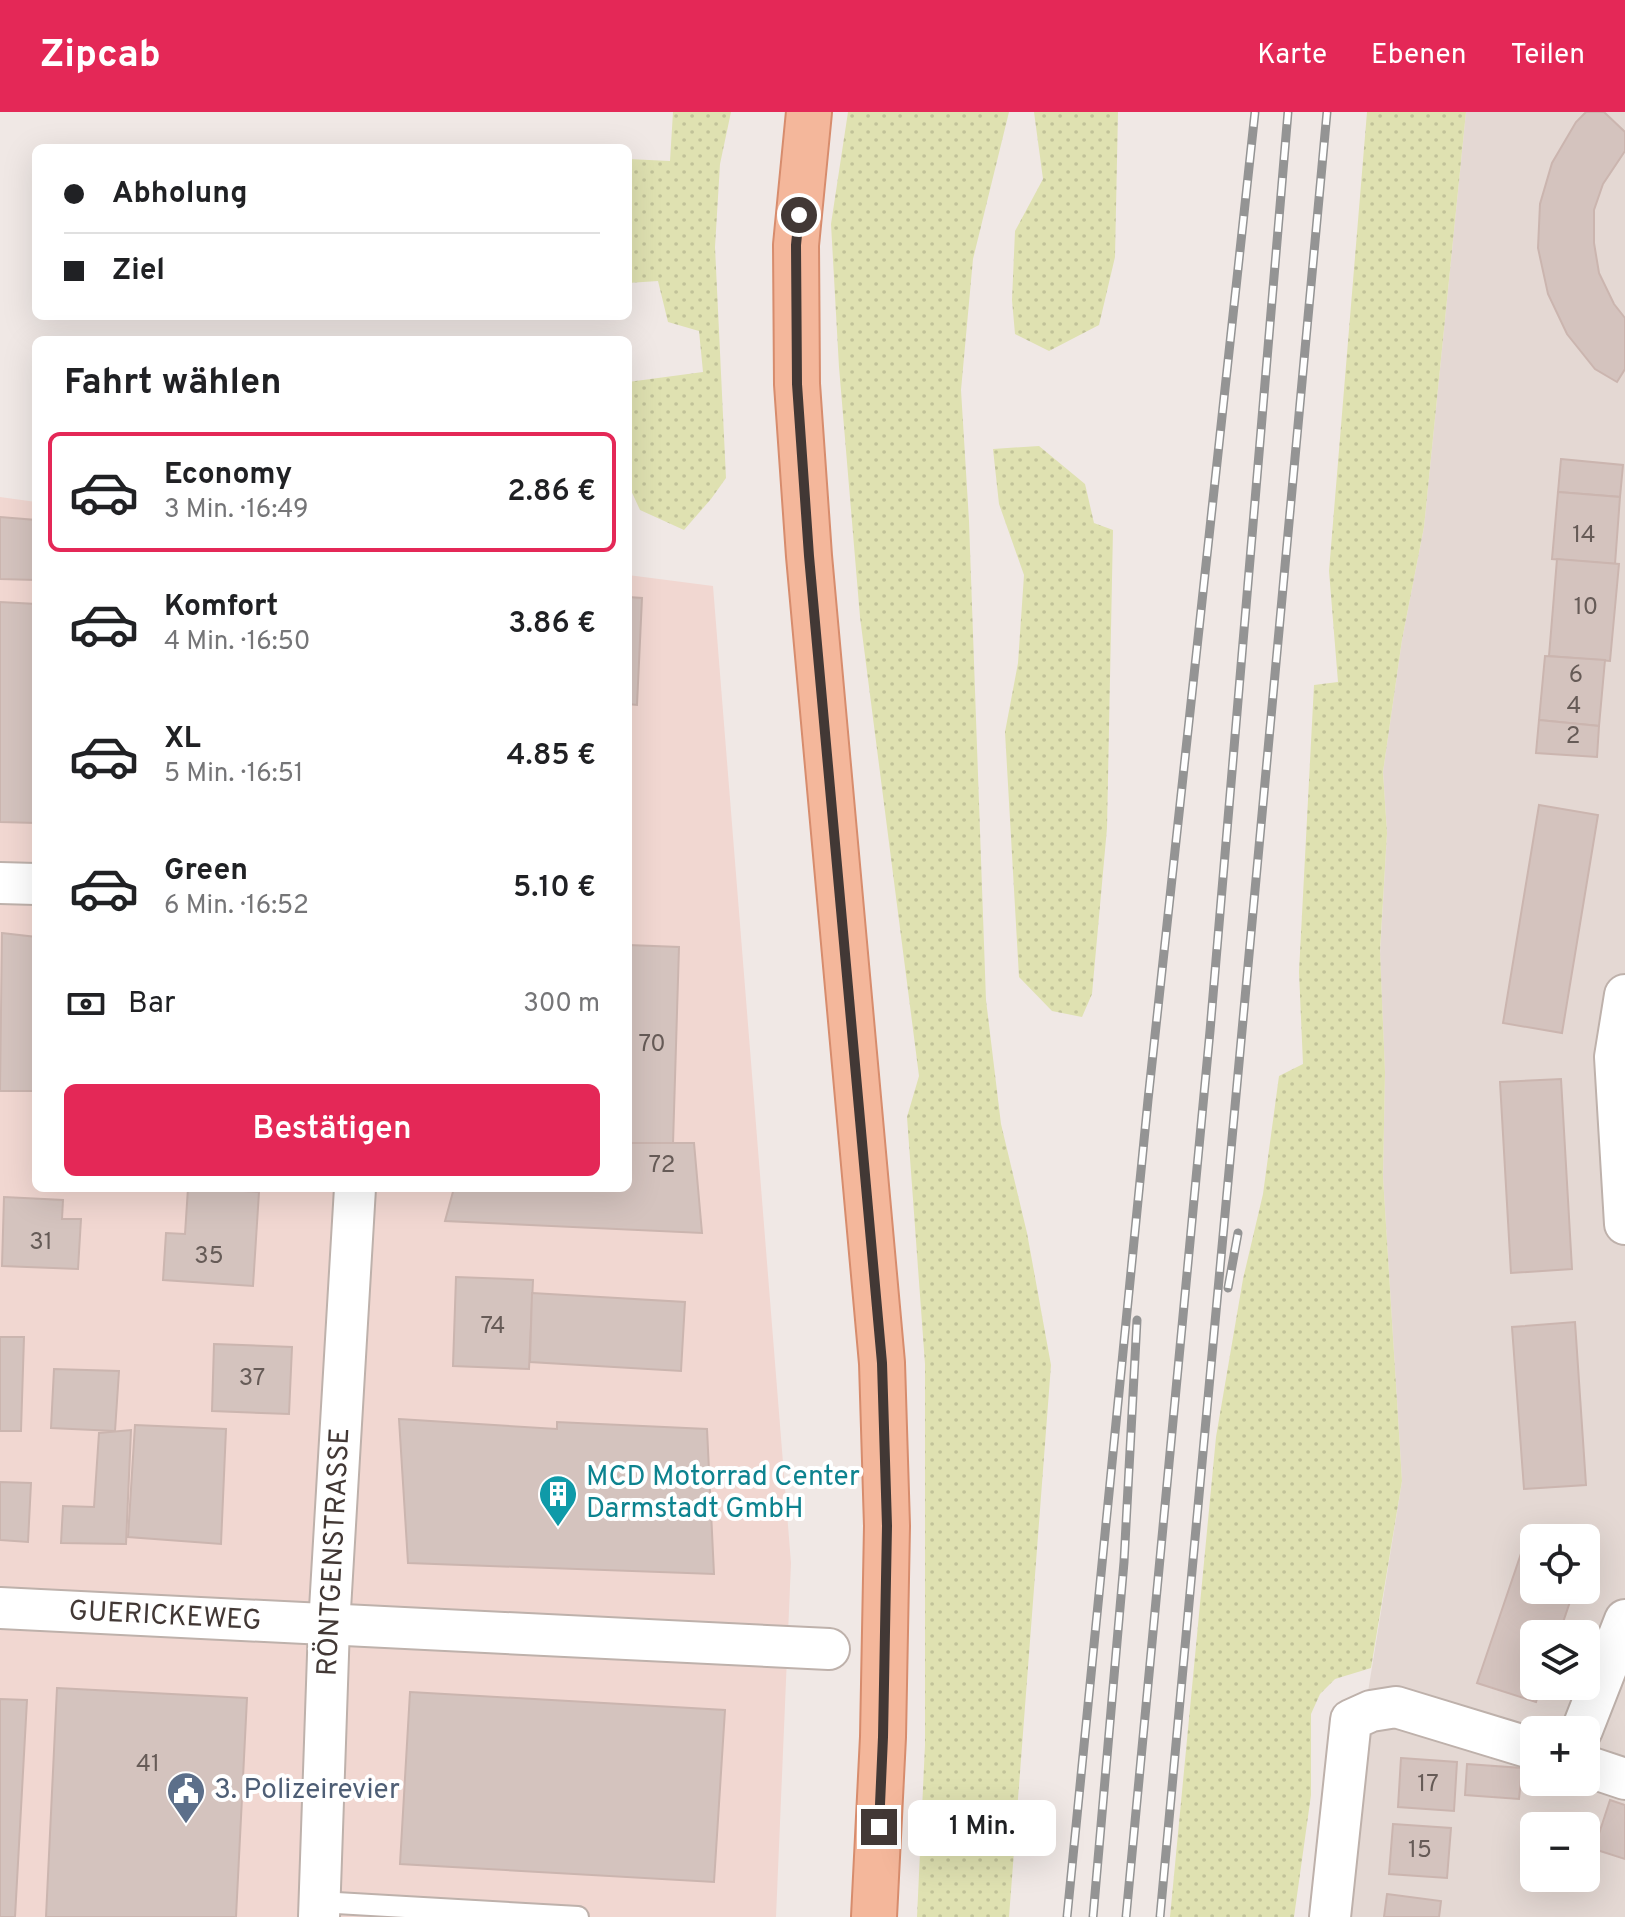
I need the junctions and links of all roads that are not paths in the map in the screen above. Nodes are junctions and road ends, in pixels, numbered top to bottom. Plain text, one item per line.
1 (809, 112) edge
2 (0, 883) edge
3 (32, 884) edge
4 (1625, 995) edge
5 (355, 1192) edge
6 (1625, 1224) edge
7 (0, 1608) edge
8 (1625, 1620) edge
9 (329, 1626) junction
10 (829, 1649) dead end
11 (1587, 1716) edge
12 (1520, 1745) edge
13 (1600, 1771) edge
14 (1625, 1779) edge
15 (319, 1910) edge
16 (578, 1917) edge
17 (874, 1917) edge
18 (1330, 1917) edge

1 - 17 main road
2 - 3 street
4 - 6 street
5 - 9 street, RÖNTGENSTRASSE
7 - 9 street, GUERICKEWEG
8 - 11 street
9 - 10 street, GUERICKEWEG
9 - 15 street, RÖNTGENSTRASSE
12 - 18 street
13 - 14 street
15 - 16 lane

